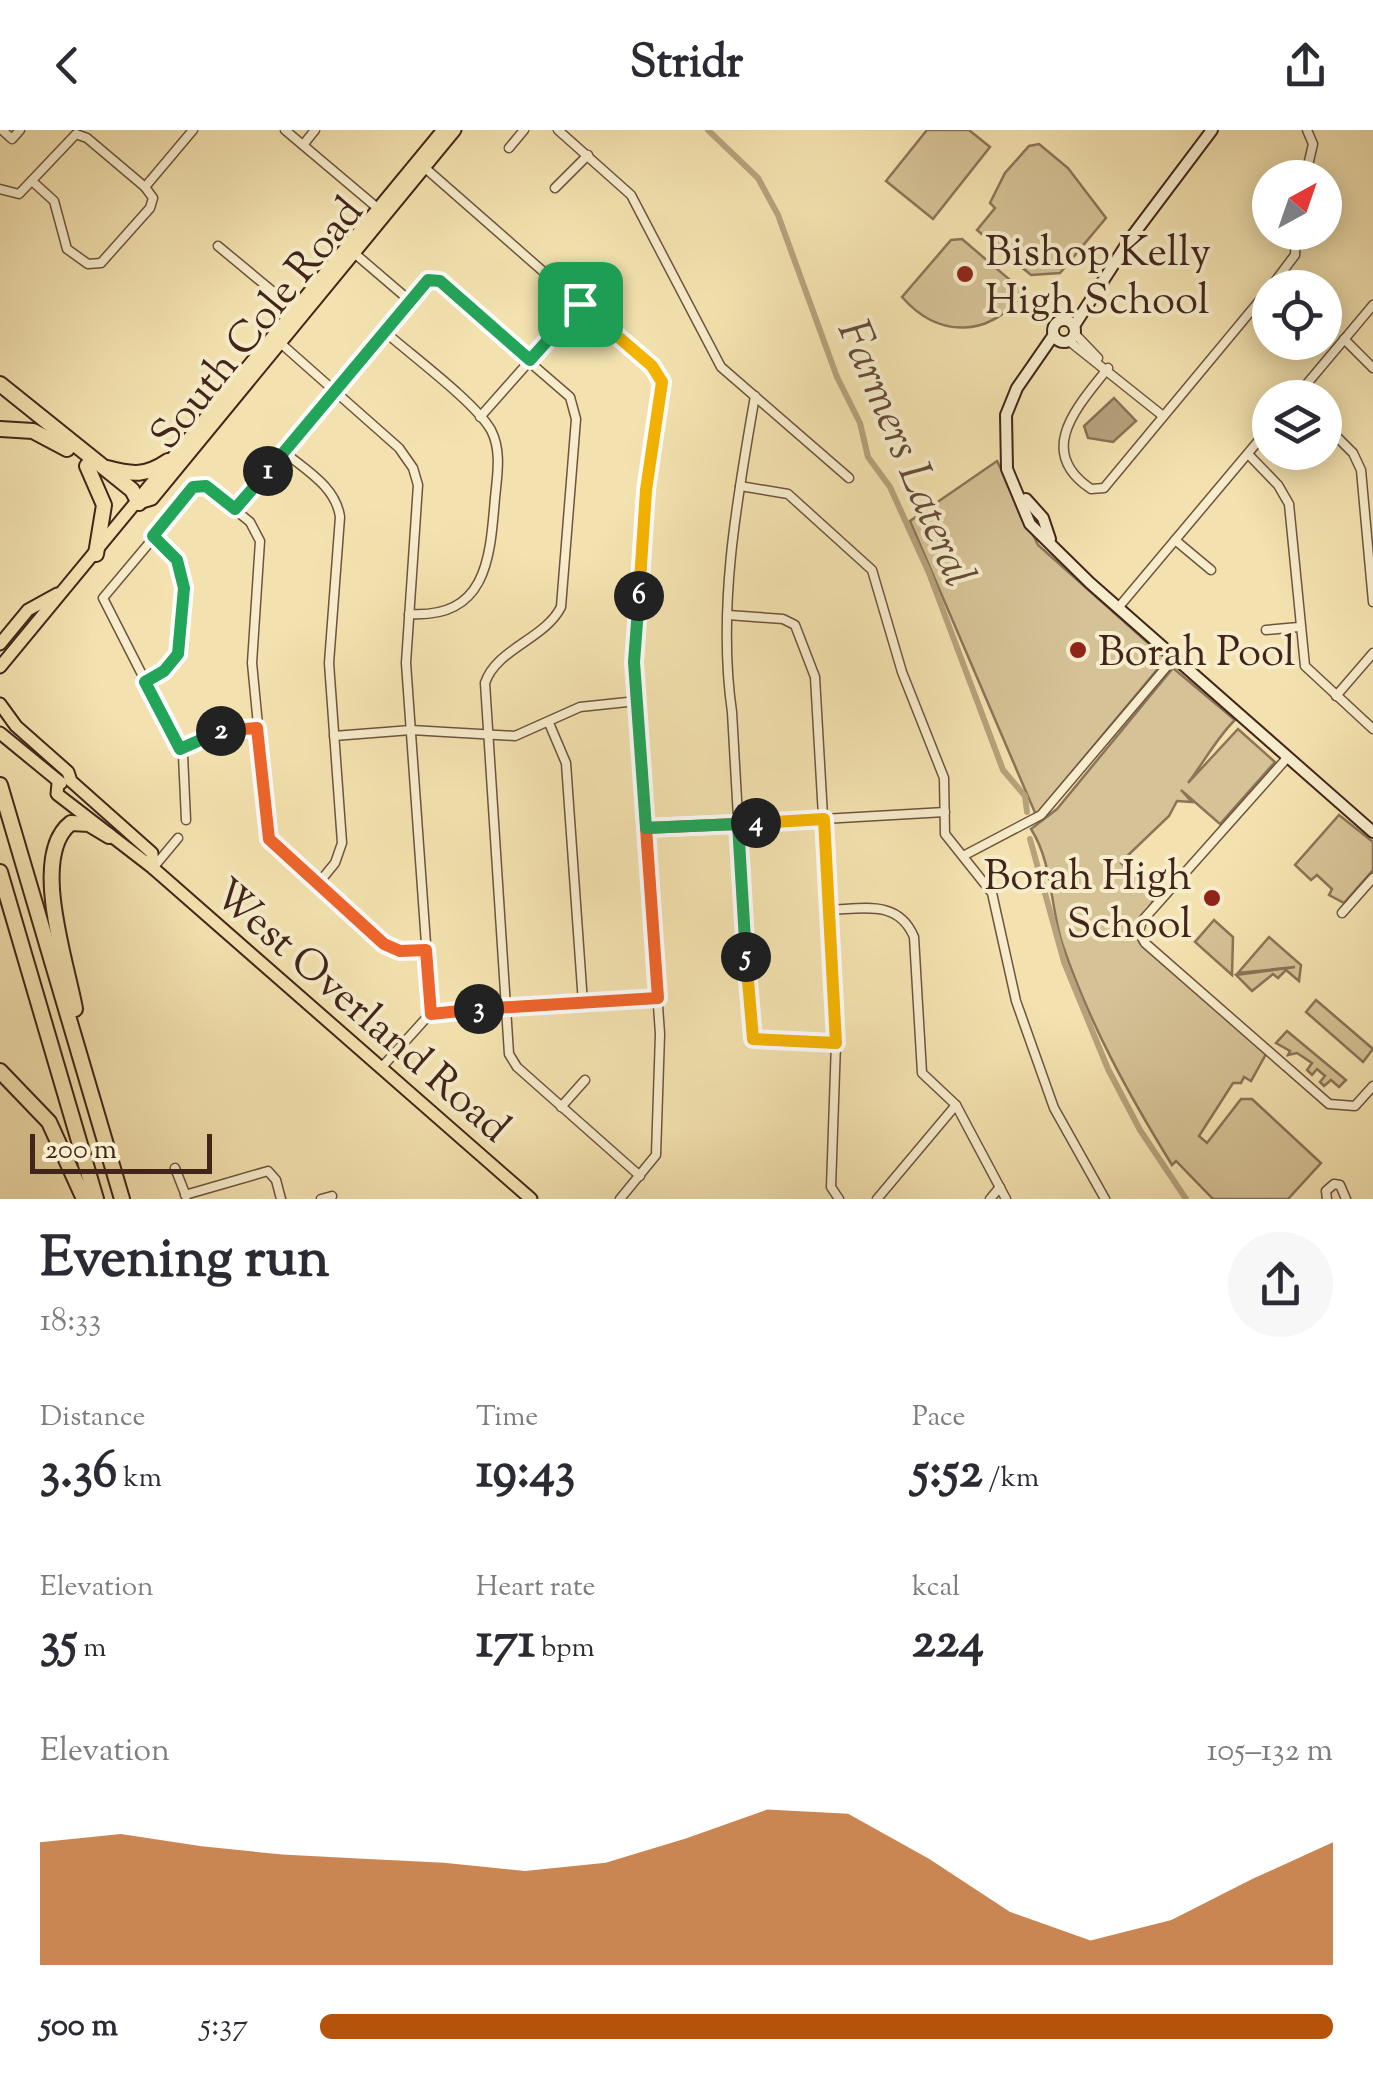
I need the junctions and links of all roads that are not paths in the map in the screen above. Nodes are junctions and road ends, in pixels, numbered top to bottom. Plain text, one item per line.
1 (2, 130) edge
2 (20, 130) edge
3 (193, 130) edge
4 (285, 130) edge
5 (315, 130) edge
6 (443, 130) edge
7 (456, 130) edge
8 (524, 130) edge
9 (558, 130) edge
10 (1212, 130) edge
11 (1308, 130) edge
12 (303, 145) junction
13 (509, 148) dead end
14 (588, 155) junction
15 (1309, 160) edge
16 (424, 166) junction
17 (32, 182) junction
18 (145, 186) junction
19 (555, 188) dead end
20 (0, 189) edge
21 (381, 211) junction
22 (218, 246) dead end
23 (352, 252) junction
24 (334, 260) junction
25 (328, 281) junction
26 (409, 300) junction
27 (580, 304) junction
28 (1373, 305) edge
29 (294, 309) junction
30 (1252, 310) edge
31 (384, 332) junction
32 (1066, 333) junction
33 (275, 338) junction
34 (1344, 339) junction
35 (530, 360) junction
36 (1104, 365) junction
37 (1373, 368) edge
38 (0, 380) edge
39 (1311, 380) edge
40 (334, 391) junction
41 (754, 396) junction
42 (1163, 416) junction
43 (480, 417) junction
44 (0, 430) edge
45 (1342, 442) edge
46 (1252, 449) edge
47 (284, 452) junction
48 (1248, 454) junction
49 (168, 461) junction
50 (94, 466) junction
51 (848, 478) dead end
52 (740, 486) junction
53 (140, 503) junction
54 (235, 509) junction
55 (153, 536) junction
56 (1175, 540) junction
57 (96, 554) junction
58 (1210, 570) dead end
59 (65, 590) junction
60 (1373, 600) edge
61 (1118, 608) junction
62 (409, 614) junction
63 (728, 616) junction
64 (1299, 626) junction
65 (1266, 630) dead end
66 (0, 644) edge
67 (1373, 653) edge
68 (1174, 658) junction
69 (0, 667) edge
70 (145, 682) junction
71 (1336, 696) junction
72 (637, 701) junction
73 (0, 704) edge
74 (549, 723) junction
75 (257, 728) junction
76 (1373, 729) edge
77 (411, 730) junction
78 (0, 733) edge
79 (334, 736) junction
80 (488, 738) junction
81 (180, 749) junction
82 (1287, 758) junction
83 (64, 782) junction
84 (0, 784) edge
85 (945, 812) junction
86 (824, 819) junction
87 (186, 820) dead end
88 (738, 824) junction
89 (646, 828) junction
90 (1373, 832) edge
91 (109, 836) junction
92 (178, 838) dead end
93 (963, 856) junction
94 (153, 868) junction
95 (0, 872) edge
96 (1373, 878) edge
97 (316, 885) junction
98 (829, 910) junction
99 (1342, 913) dead end
100 (426, 950) junction
101 (658, 998) junction
102 (583, 1003) junction
103 (507, 1006) junction
104 (431, 1014) junction
105 (836, 1043) junction
106 (84, 1064) junction
107 (382, 1067) junction
108 (0, 1071) edge
109 (585, 1080) dead end
110 (1373, 1086) edge
111 (956, 1106) junction
112 (562, 1107) junction
113 (175, 1168) dead end
114 (640, 1176) junction
115 (1000, 1187) junction
116 (332, 1196) dead end
117 (186, 1197) edge
118 (84, 1199) edge
119 (96, 1199) edge
120 (122, 1199) edge
121 (282, 1199) edge
122 (321, 1199) edge
123 (532, 1199) edge
124 (620, 1199) edge
125 (839, 1199) edge
126 (876, 1199) edge
127 (990, 1199) edge
128 (1006, 1199) edge
129 (1106, 1199) edge
130 (1327, 1199) edge
131 (1346, 1199) edge

1 - 2 street
3 - 18 street
4 - 12 street
5 - 12 street
6 - 21 main road, South Cole Road
7 - 16 main road, South Cole Road
8 - 13 street
9 - 14 street
10 - 32 street
11 - 15 street
12 - 21 street
14 - 19 street
14 - 41 street
16 - 21 main road, South Cole Road
16 - 27 street
17 - 18 street
17 - 18 street
17 - 20 street
21 - 23 main road, South Cole Road
21 - 24 main road, South Cole Road
22 - 29 street
23 - 25 main road, South Cole Road
23 - 26 street
24 - 25 main road
24 - 29 main road, South Cole Road
25 - 33 main road, South Cole Road
26 - 31 street
26 - 35 street
27 - 35 street
27 - 72 street
28 - 34 street
29 - 33 main road, South Cole Road
30 - 42 street
31 - 40 street
31 - 43 street
32 - 36 street
32 - 61 street
33 - 40 street
33 - 49 main road, South Cole Road
33 - 53 main road, South Cole Road
34 - 37 street
34 - 39 street
35 - 43 street
35 - 80 street
36 - 42 street
36 - 42 street
38 - 50 highway
40 - 47 street
40 - 62 street
41 - 51 street
41 - 52 street
43 - 62 street
44 - 50 highway
45 - 60 street
46 - 48 street
47 - 54 street
47 - 79 street
48 - 56 street
48 - 64 street
49 - 50 highway
49 - 53 main road, South Cole Road
50 - 53 highway
50 - 57 highway
52 - 63 street
52 - 85 street
53 - 57 main road, South Cole Road
54 - 55 street
54 - 75 street
55 - 70 street
55 - 70 street
56 - 58 street
56 - 61 street
57 - 59 main road, South Cole Road
59 - 66 main road
59 - 69 main road, South Cole Road
61 - 68 street
62 - 77 street
63 - 86 street
63 - 88 street
64 - 65 street
64 - 71 street
67 - 71 street
68 - 82 street
68 - 93 street
70 - 81 street
71 - 76 street
72 - 74 street
72 - 89 street
73 - 83 main road
74 - 80 street
74 - 102 street
75 - 81 street
75 - 97 street
77 - 79 street
77 - 80 street
77 - 100 street
78 - 83 main road, West Overland Road
79 - 97 street
80 - 103 street
81 - 87 street
82 - 90 street
82 - 110 street
83 - 91 main road, West Overland Road
83 - 94 main road, West Overland Road
84 - 106 highway
85 - 86 street
85 - 93 street
86 - 88 street
86 - 98 street
88 - 89 street
88 - 105 street
89 - 101 street
91 - 94 main road, West Overland Road
91 - 106 highway
92 - 94 street
93 - 129 street
94 - 107 main road, West Overland Road
95 - 119 highway
96 - 99 street
97 - 100 street
98 - 105 street
98 - 111 street
100 - 104 street
101 - 102 street
101 - 114 street
102 - 103 street
103 - 104 street
103 - 112 street
104 - 107 street
105 - 125 street
106 - 120 highway
107 - 123 main road, West Overland Road
108 - 118 highway
109 - 112 street
111 - 115 street
111 - 126 street
112 - 114 street
113 - 117 street
114 - 124 street
115 - 127 street
115 - 128 street
116 - 122 street
117 - 121 street
130 - 131 street

